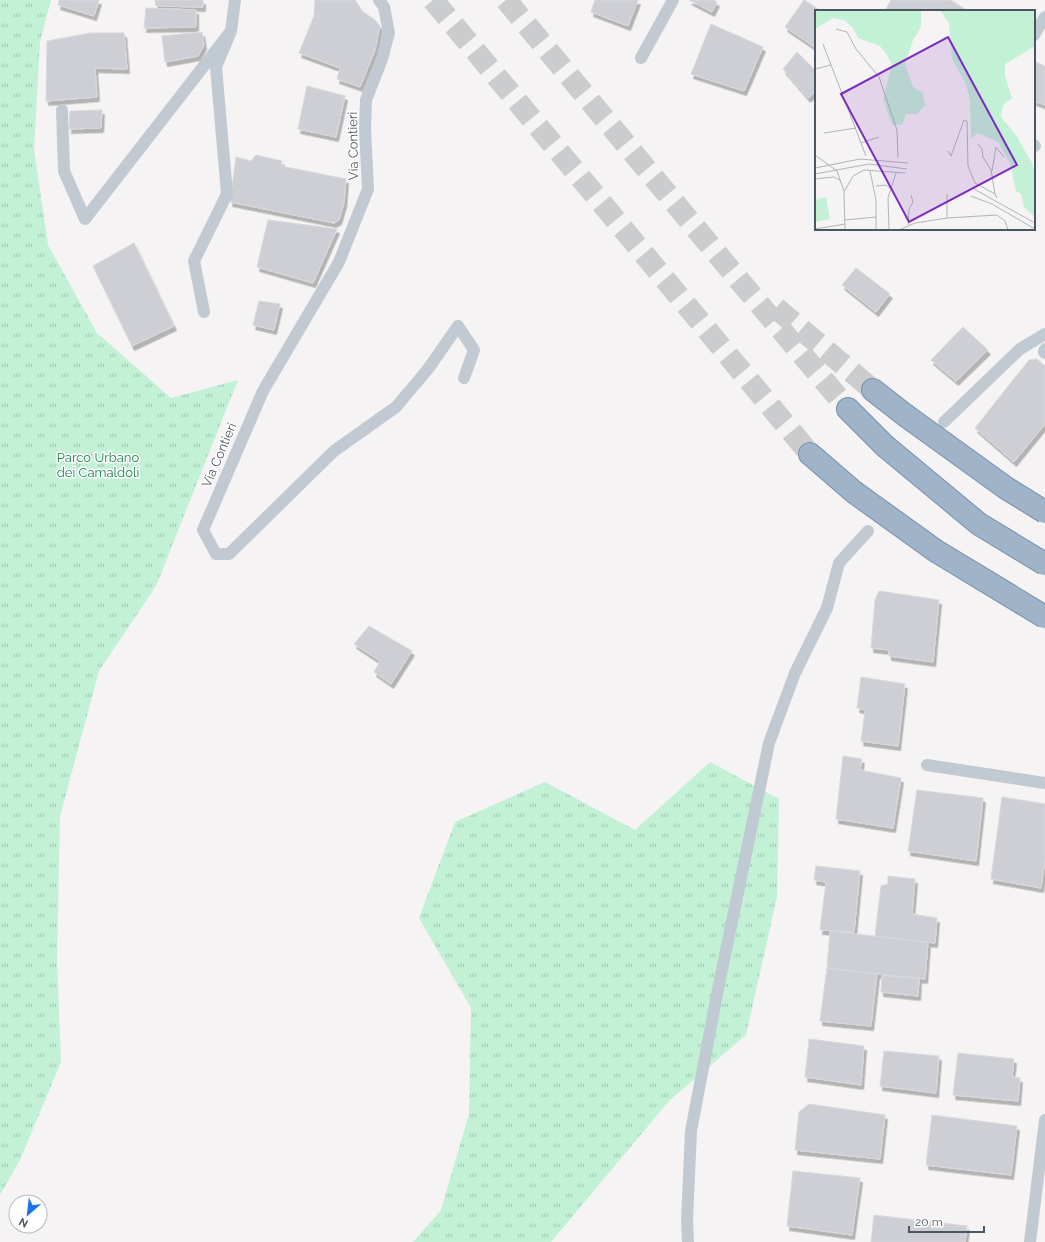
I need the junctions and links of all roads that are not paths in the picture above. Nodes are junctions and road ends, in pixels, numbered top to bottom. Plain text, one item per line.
1 (235, 0) edge
2 (379, 0) edge
3 (673, 0) edge
4 (1045, 17) edge
5 (231, 31) junction
6 (1035, 33) edge
7 (641, 58) dead end
8 (62, 110) dead end
9 (204, 312) dead end
10 (1045, 334) edge
11 (1045, 349) edge
12 (1045, 353) edge
13 (464, 378) dead end
14 (873, 390) tunnel mouth
15 (848, 409) tunnel mouth
16 (944, 422) dead end
17 (810, 454) tunnel mouth
18 (1045, 512) edge
19 (868, 531) dead end
20 (1045, 564) edge
21 (1045, 617) edge
22 (927, 765) dead end
23 (1045, 783) edge
24 (1045, 1120) edge
25 (688, 1242) edge
26 (1030, 1242) edge

1 - 5 lane
2 - 13 lane, Via Contieri
3 - 7 lane
4 - 6 lane
5 - 8 lane
5 - 9 lane
10 - 16 lane
11 - 12 lane
14 - 18 highway, bridge
15 - 20 highway, bridge
17 - 21 highway, bridge
19 - 25 lane
22 - 23 lane
24 - 26 lane

